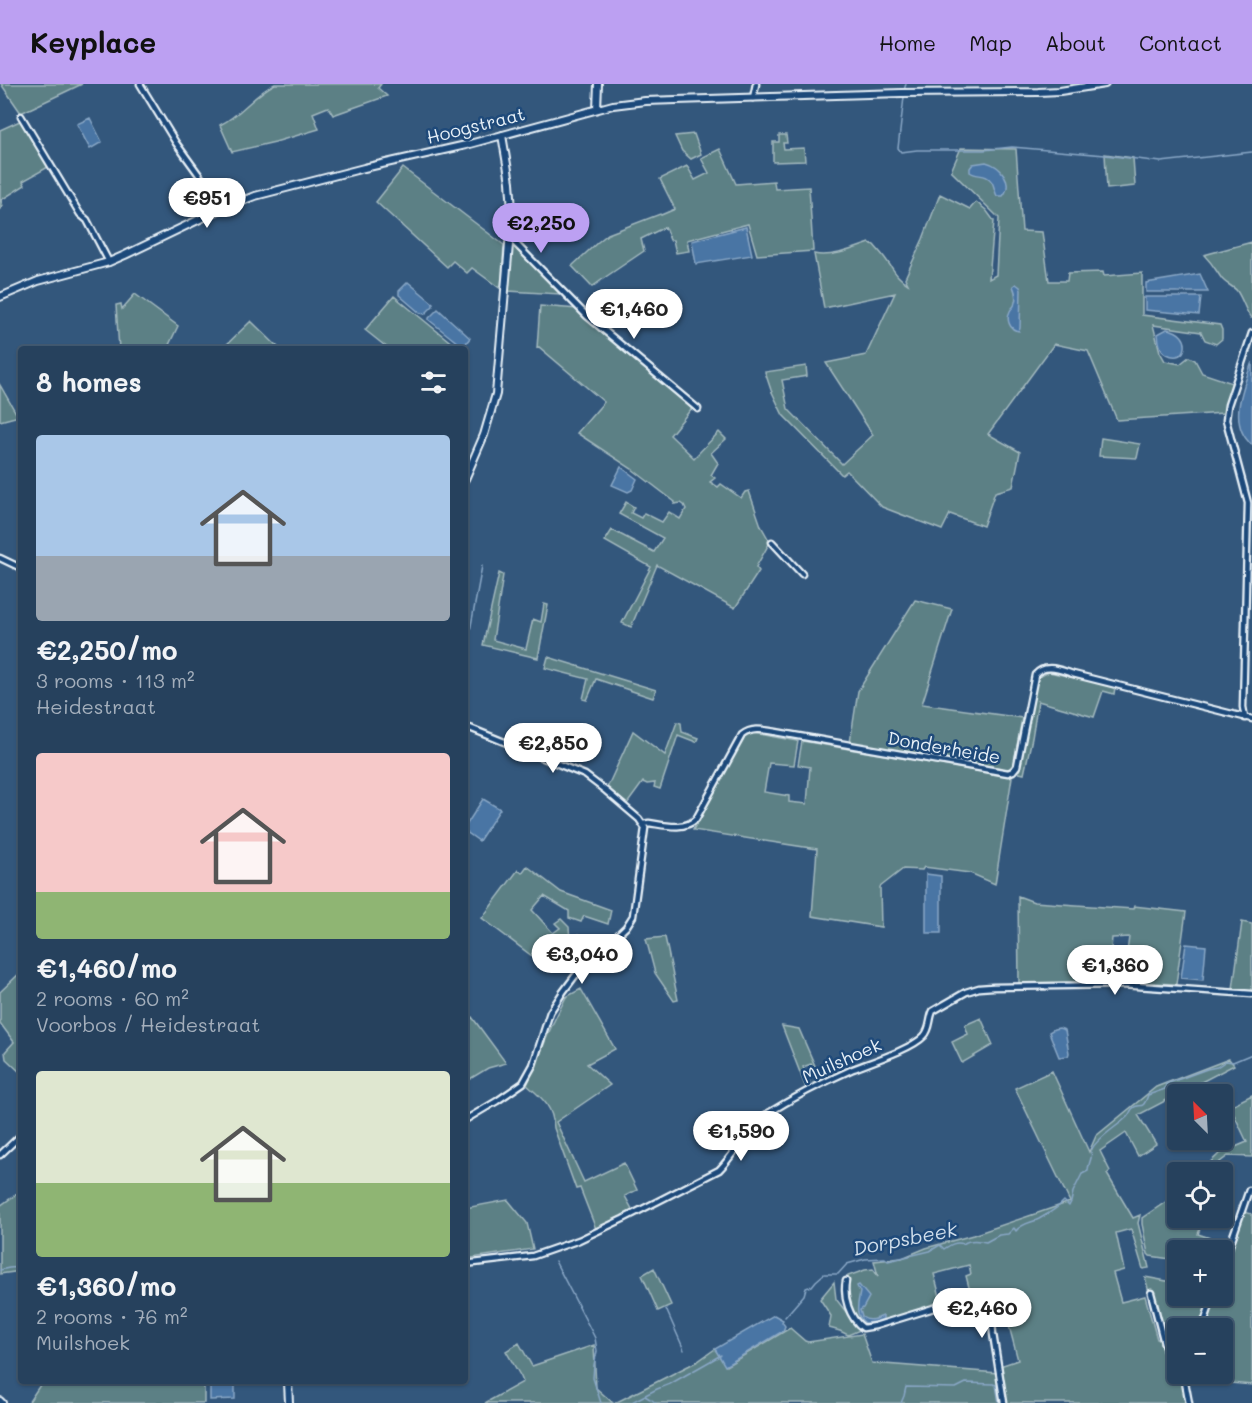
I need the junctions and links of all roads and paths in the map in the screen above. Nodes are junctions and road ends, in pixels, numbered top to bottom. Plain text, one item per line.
1 (140, 84) edge
2 (598, 84) edge
3 (756, 84) edge
4 (1105, 84) edge
5 (753, 98) junction
6 (597, 110) junction
7 (21, 116) dead end
8 (502, 135) junction
9 (223, 208) junction
10 (510, 238) junction
11 (109, 262) junction
12 (0, 297) edge
13 (1252, 333) edge
14 (698, 409) dead end
15 (468, 472) edge
16 (772, 542) dead end
17 (0, 558) edge
18 (18, 567) edge
19 (802, 574) dead end
20 (1245, 717) junction
21 (1252, 720) edge
22 (468, 727) edge
23 (644, 824) junction
24 (1252, 994) edge
25 (468, 1118) edge
26 (18, 1139) edge
27 (0, 1155) edge
28 (1249, 1190) dead end
29 (1232, 1240) edge
30 (468, 1264) edge
31 (846, 1281) dead end
32 (1151, 1293) dead end
33 (1167, 1354) edge
34 (288, 1384) edge
35 (1185, 1384) edge
36 (289, 1403) edge
37 (1004, 1403) edge
38 (1189, 1403) edge

1 - 9 street
2 - 6 street
3 - 5 street
4 - 5 street, Hoogstraat
5 - 6 street, Hoogstraat
6 - 8 street, Hoogstraat
7 - 11 street
8 - 9 street, Hoogstraat
8 - 10 street
9 - 11 street, Hoogstraat
10 - 14 street
10 - 15 street
11 - 12 street, Hoogstraat
13 - 20 street
16 - 19 street
17 - 18 street
20 - 21 street, Donderheide
20 - 23 street, Donderheide
22 - 23 street
23 - 25 street
24 - 30 street, Muilshoek
26 - 27 street
28 - 29 street
31 - 37 street
32 - 33 street
34 - 36 street
35 - 38 street

